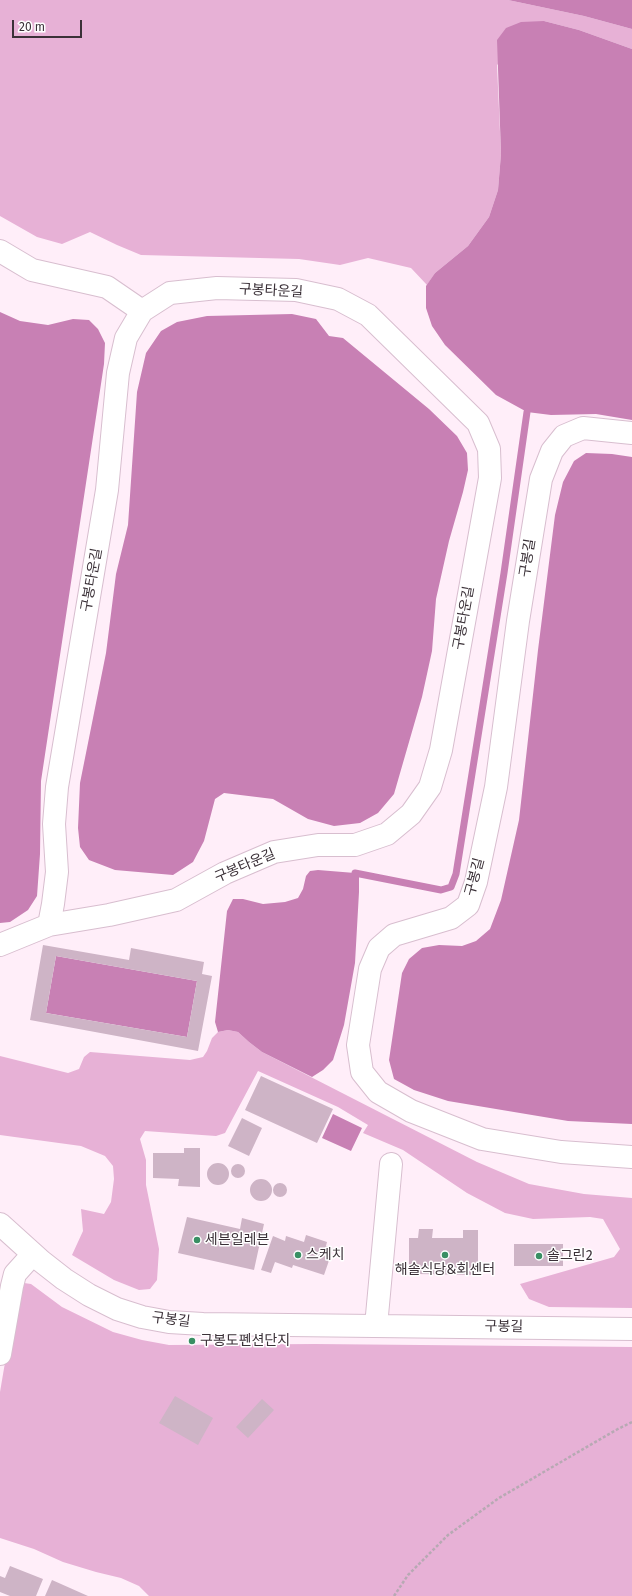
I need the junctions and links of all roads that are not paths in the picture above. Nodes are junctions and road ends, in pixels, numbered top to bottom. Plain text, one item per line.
1 (0, 251) edge
2 (142, 311) junction
3 (632, 433) edge
4 (49, 925) junction
5 (0, 945) edge
6 (632, 1157) edge
7 (391, 1164) dead end
8 (0, 1224) edge
9 (33, 1254) junction
10 (376, 1326) junction
11 (632, 1329) edge
12 (0, 1354) edge

1 - 2 street
2 - 4 street, 구봉타운길
2 - 4 street, 구봉타운길
3 - 6 street, 구봉길
4 - 5 street, 구봉타운길
7 - 10 street
8 - 9 street, 구봉길
9 - 10 street, 구봉길
9 - 12 street
10 - 11 street, 구봉길

